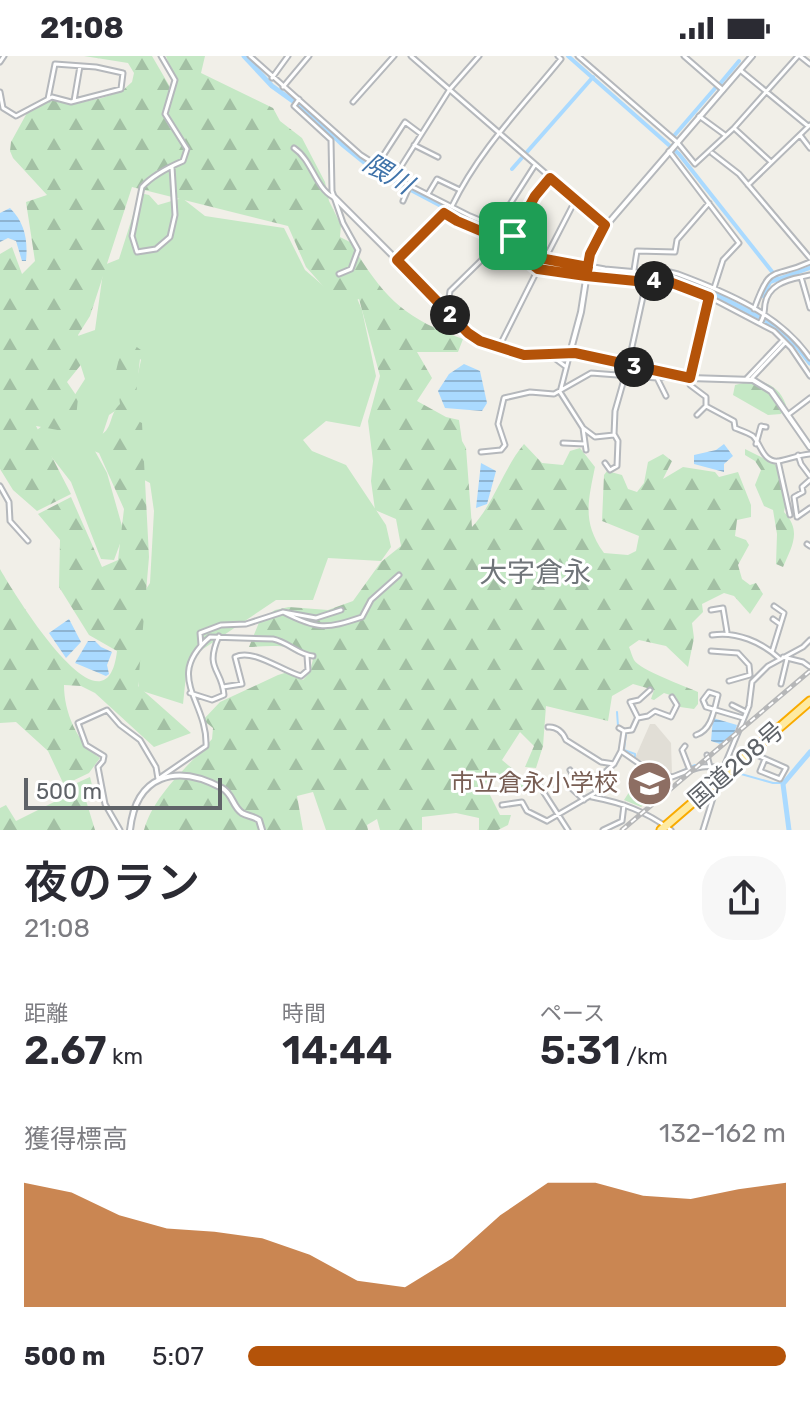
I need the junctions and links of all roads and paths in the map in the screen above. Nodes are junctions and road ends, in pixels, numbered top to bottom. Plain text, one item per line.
1 (4, 56) edge
2 (161, 56) edge
3 (250, 56) edge
4 (288, 56) edge
5 (394, 56) edge
6 (411, 56) edge
7 (479, 56) edge
8 (558, 56) edge
9 (578, 56) edge
10 (684, 56) edge
11 (752, 56) edge
12 (799, 56) edge
13 (306, 57) edge
14 (0, 62) edge
15 (810, 64) edge
16 (80, 65) junction
17 (740, 70) junction
18 (272, 78) junction
19 (283, 87) junction
20 (450, 89) junction
21 (723, 90) junction
22 (0, 92) edge
23 (767, 92) junction
24 (48, 99) junction
25 (74, 101) junction
26 (297, 102) junction
27 (353, 102) dead end
28 (1, 106) edge
29 (699, 116) junction
30 (809, 125) edge
31 (734, 128) junction
32 (498, 132) junction
33 (421, 134) junction
34 (726, 135) junction
35 (800, 135) junction
36 (676, 142) junction
37 (414, 145) junction
38 (294, 148) dead end
39 (810, 148) edge
40 (669, 151) junction
41 (711, 152) junction
42 (438, 157) dead end
43 (771, 162) junction
44 (377, 165) junction
45 (535, 165) dead end
46 (172, 167) junction
47 (395, 176) junction
48 (550, 178) junction
49 (748, 185) junction
50 (410, 188) junction
51 (460, 190) junction
52 (428, 194) junction
53 (334, 198) junction
54 (576, 199) junction
55 (403, 201) dead end
56 (709, 203) junction
57 (452, 206) junction
58 (489, 223) junction
59 (605, 225) junction
60 (513, 236) junction
61 (502, 240) junction
62 (545, 259) junction
63 (397, 260) junction
64 (810, 260) edge
65 (588, 267) junction
66 (538, 269) junction
67 (634, 270) junction
68 (339, 274) dead end
69 (810, 275) edge
70 (586, 276) junction
71 (801, 277) junction
72 (646, 282) junction
73 (714, 289) junction
74 (709, 297) junction
75 (758, 299) junction
76 (765, 300) junction
77 (810, 308) edge
78 (754, 309) junction
79 (447, 311) junction
80 (765, 315) junction
81 (760, 322) junction
82 (784, 342) junction
83 (499, 347) junction
84 (570, 353) junction
85 (549, 354) junction
86 (810, 358) edge
87 (626, 365) junction
88 (567, 367) junction
89 (663, 374) junction
90 (625, 376) junction
91 (810, 376) edge
92 (657, 378) junction
93 (690, 378) junction
94 (749, 379) junction
95 (560, 392) junction
96 (666, 396) dead end
97 (810, 398) edge
98 (706, 406) junction
99 (789, 414) junction
100 (697, 415) dead end
101 (766, 427) dead end
102 (583, 428) junction
103 (614, 434) junction
104 (563, 443) dead end
105 (585, 444) junction
106 (756, 444) junction
107 (810, 447) edge
108 (586, 450) dead end
109 (481, 452) dead end
110 (810, 454) edge
111 (798, 455) junction
112 (778, 461) junction
113 (605, 463) dead end
114 (810, 478) edge
115 (0, 486) edge
116 (810, 508) edge
117 (790, 515) dead end
118 (28, 541) dead end
119 (399, 575) dead end
120 (774, 606) dead end
121 (341, 610) dead end
122 (711, 610) dead end
123 (283, 612) junction
124 (773, 619) dead end
125 (780, 624) junction
126 (727, 632) junction
127 (712, 635) dead end
128 (219, 636) junction
129 (810, 640) edge
130 (201, 645) junction
131 (711, 651) dead end
132 (772, 652) junction
133 (307, 655) junction
134 (313, 656) dead end
135 (783, 659) junction
136 (810, 667) edge
137 (750, 675) junction
138 (757, 677) junction
139 (729, 681) dead end
140 (781, 684) dead end
141 (223, 687) junction
142 (650, 690) dead end
143 (190, 693) junction
144 (672, 697) dead end
145 (810, 701) edge
146 (732, 705) dead end
147 (715, 709) junction
148 (746, 712) junction
149 (638, 718) junction
150 (743, 718) junction
151 (548, 727) dead end
152 (619, 728) dead end
153 (624, 731) junction
154 (696, 735) dead end
155 (685, 746) dead end
156 (754, 750) junction
157 (621, 751) junction
158 (707, 755) dead end
159 (765, 759) junction
160 (614, 764) junction
161 (710, 767) junction
162 (689, 769) junction
163 (570, 770) dead end
164 (728, 770) junction
165 (158, 779) junction
166 (718, 781) junction
167 (537, 782) dead end
168 (591, 797) junction
169 (584, 800) junction
170 (502, 805) dead end
171 (624, 805) junction
172 (558, 813) junction
173 (126, 829) edge
174 (666, 829) edge
175 (262, 830) edge
176 (568, 830) edge
177 (603, 830) edge
178 (703, 830) edge

1 - 14 street
2 - 46 street
3 - 18 street
4 - 18 street
5 - 27 street
6 - 20 street
7 - 20 street
8 - 32 street
9 - 36 street
10 - 21 street
11 - 17 street
12 - 15 street
12 - 23 street
13 - 19 street
16 - 24 street
16 - 25 street
16 - 25 street
17 - 21 street
17 - 23 street
18 - 19 street
19 - 26 street
20 - 32 street
20 - 33 street
21 - 29 street
22 - 28 street
23 - 30 street
23 - 31 street
24 - 25 street
24 - 28 street
26 - 44 street
26 - 53 street
29 - 34 street
29 - 36 street
30 - 35 street
31 - 34 street
31 - 43 street
32 - 48 street
32 - 51 street
33 - 37 street
33 - 44 street
34 - 41 street
35 - 39 street
35 - 43 street
36 - 40 street
36 - 41 street
37 - 42 street
37 - 47 street
38 - 53 street
40 - 56 street
40 - 59 street
41 - 49 street
43 - 49 street
44 - 47 street
45 - 58 street
46 - 46 street
47 - 50 street
48 - 54 street
48 - 60 street
49 - 64 street
50 - 52 street
50 - 55 street
51 - 52 street
51 - 57 street
52 - 57 street
53 - 63 street
53 - 68 street
54 - 59 street
54 - 62 street
56 - 67 street
56 - 73 street
57 - 58 street
58 - 60 street
59 - 65 street
60 - 62 street
61 - 63 street
61 - 66 street
61 - 79 street
62 - 65 street
63 - 79 street
64 - 75 street
65 - 67 street
65 - 70 street
66 - 70 street
66 - 83 street
67 - 73 street
69 - 71 street
70 - 72 street
70 - 84 street
71 - 76 street
71 - 77 street
72 - 74 street
72 - 87 street
73 - 78 street
74 - 81 street
74 - 93 street
75 - 76 street
75 - 78 street
76 - 80 street
78 - 80 street
79 - 83 street
80 - 81 street
80 - 86 street
81 - 82 street
82 - 91 street
82 - 94 street
83 - 85 street
84 - 85 street
84 - 87 street
84 - 88 street
85 - 88 street
87 - 89 street
87 - 90 street
88 - 95 street
89 - 92 street
89 - 93 street
90 - 92 street
90 - 95 street
90 - 103 street
92 - 96 street
93 - 94 street
93 - 98 street
94 - 99 street
95 - 102 street
95 - 109 street
97 - 99 street
98 - 100 street
98 - 106 street
99 - 107 street
101 - 106 street
102 - 103 street
102 - 105 street
103 - 113 street
104 - 105 street
105 - 108 street
106 - 112 street
110 - 111 street
111 - 112 street
111 - 114 street
112 - 117 street
114 - 116 street
115 - 118 street
119 - 123 street
120 - 125 street
121 - 123 street
122 - 126 street
123 - 130 street
124 - 125 street
125 - 132 street
126 - 127 street
126 - 132 street
128 - 130 street
128 - 133 street
128 - 141 street
129 - 135 street
130 - 143 street
131 - 137 street
132 - 135 street
133 - 134 street
133 - 141 street
135 - 136 street
135 - 138 street
135 - 140 street
137 - 138 street
137 - 139 street
138 - 148 street
141 - 143 street
142 - 149 street
143 - 165 street
144 - 149 street
145 - 156 highway, 国道208号
146 - 148 street
147 - 147 street
147 - 150 street
147 - 154 street
148 - 150 street
149 - 153 street
150 - 164 street
151 - 160 street
152 - 153 street
153 - 157 street
155 - 162 street
156 - 159 street
156 - 164 highway, 国道208号
157 - 160 street
157 - 162 street
158 - 161 street
159 - 159 street
160 - 168 street
161 - 162 street
161 - 164 street
163 - 169 street
164 - 166 highway, 国道208号
165 - 173 street
165 - 173 street
165 - 175 street
166 - 174 highway, 国道208号
166 - 178 street
167 - 172 street
168 - 169 street
168 - 171 street
169 - 172 street
170 - 172 street
171 - 174 street
171 - 177 street
172 - 176 street

